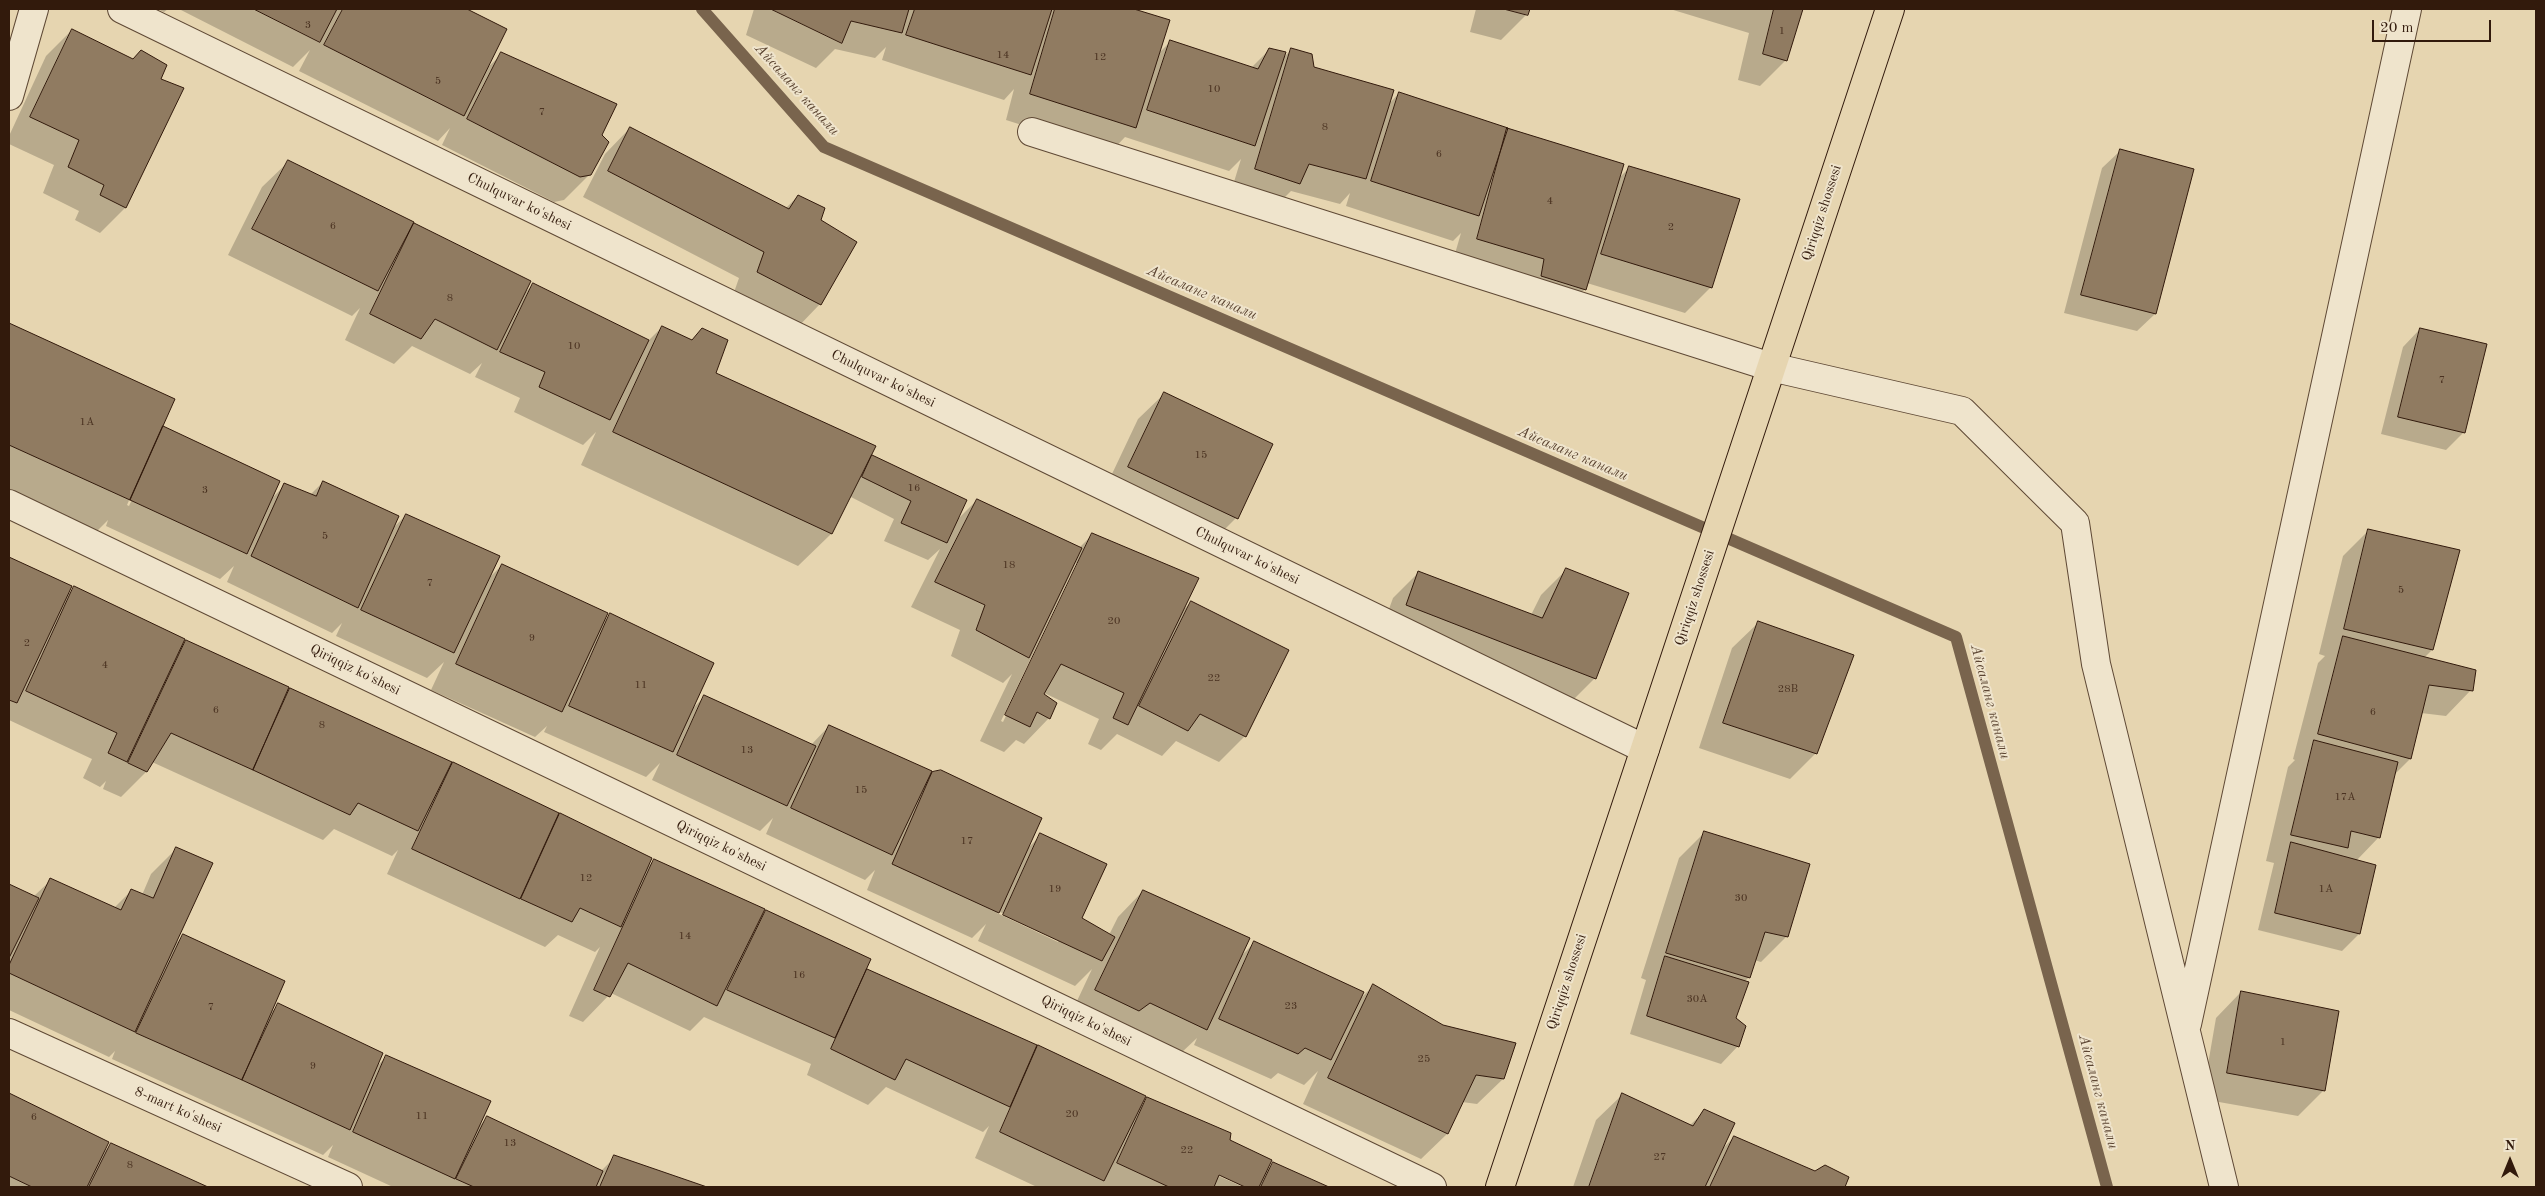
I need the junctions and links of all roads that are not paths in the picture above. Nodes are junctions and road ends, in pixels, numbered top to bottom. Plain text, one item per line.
1 (34, 9) edge
2 (122, 9) edge
3 (1890, 9) edge
4 (2407, 9) edge
5 (9, 96) edge
6 (1032, 132) dead end
7 (1771, 367) junction
8 (9, 504) edge
9 (1645, 749) junction
10 (2186, 1030) junction
11 (9, 1033) edge
12 (348, 1187) edge
13 (1432, 1187) edge
14 (1500, 1187) edge
15 (2224, 1187) edge

1 - 5 street
2 - 9 street, Chulquvar ko'shesi
3 - 7 main road, Qiriqqiz shossesi
4 - 10 street
6 - 7 street
7 - 9 main road, Qiriqqiz shossesi
7 - 10 street
8 - 13 street, Qiriqqiz ko'shesi
9 - 14 main road, Qiriqqiz shossesi
10 - 15 street
11 - 12 street, 8-mart ko'shesi

